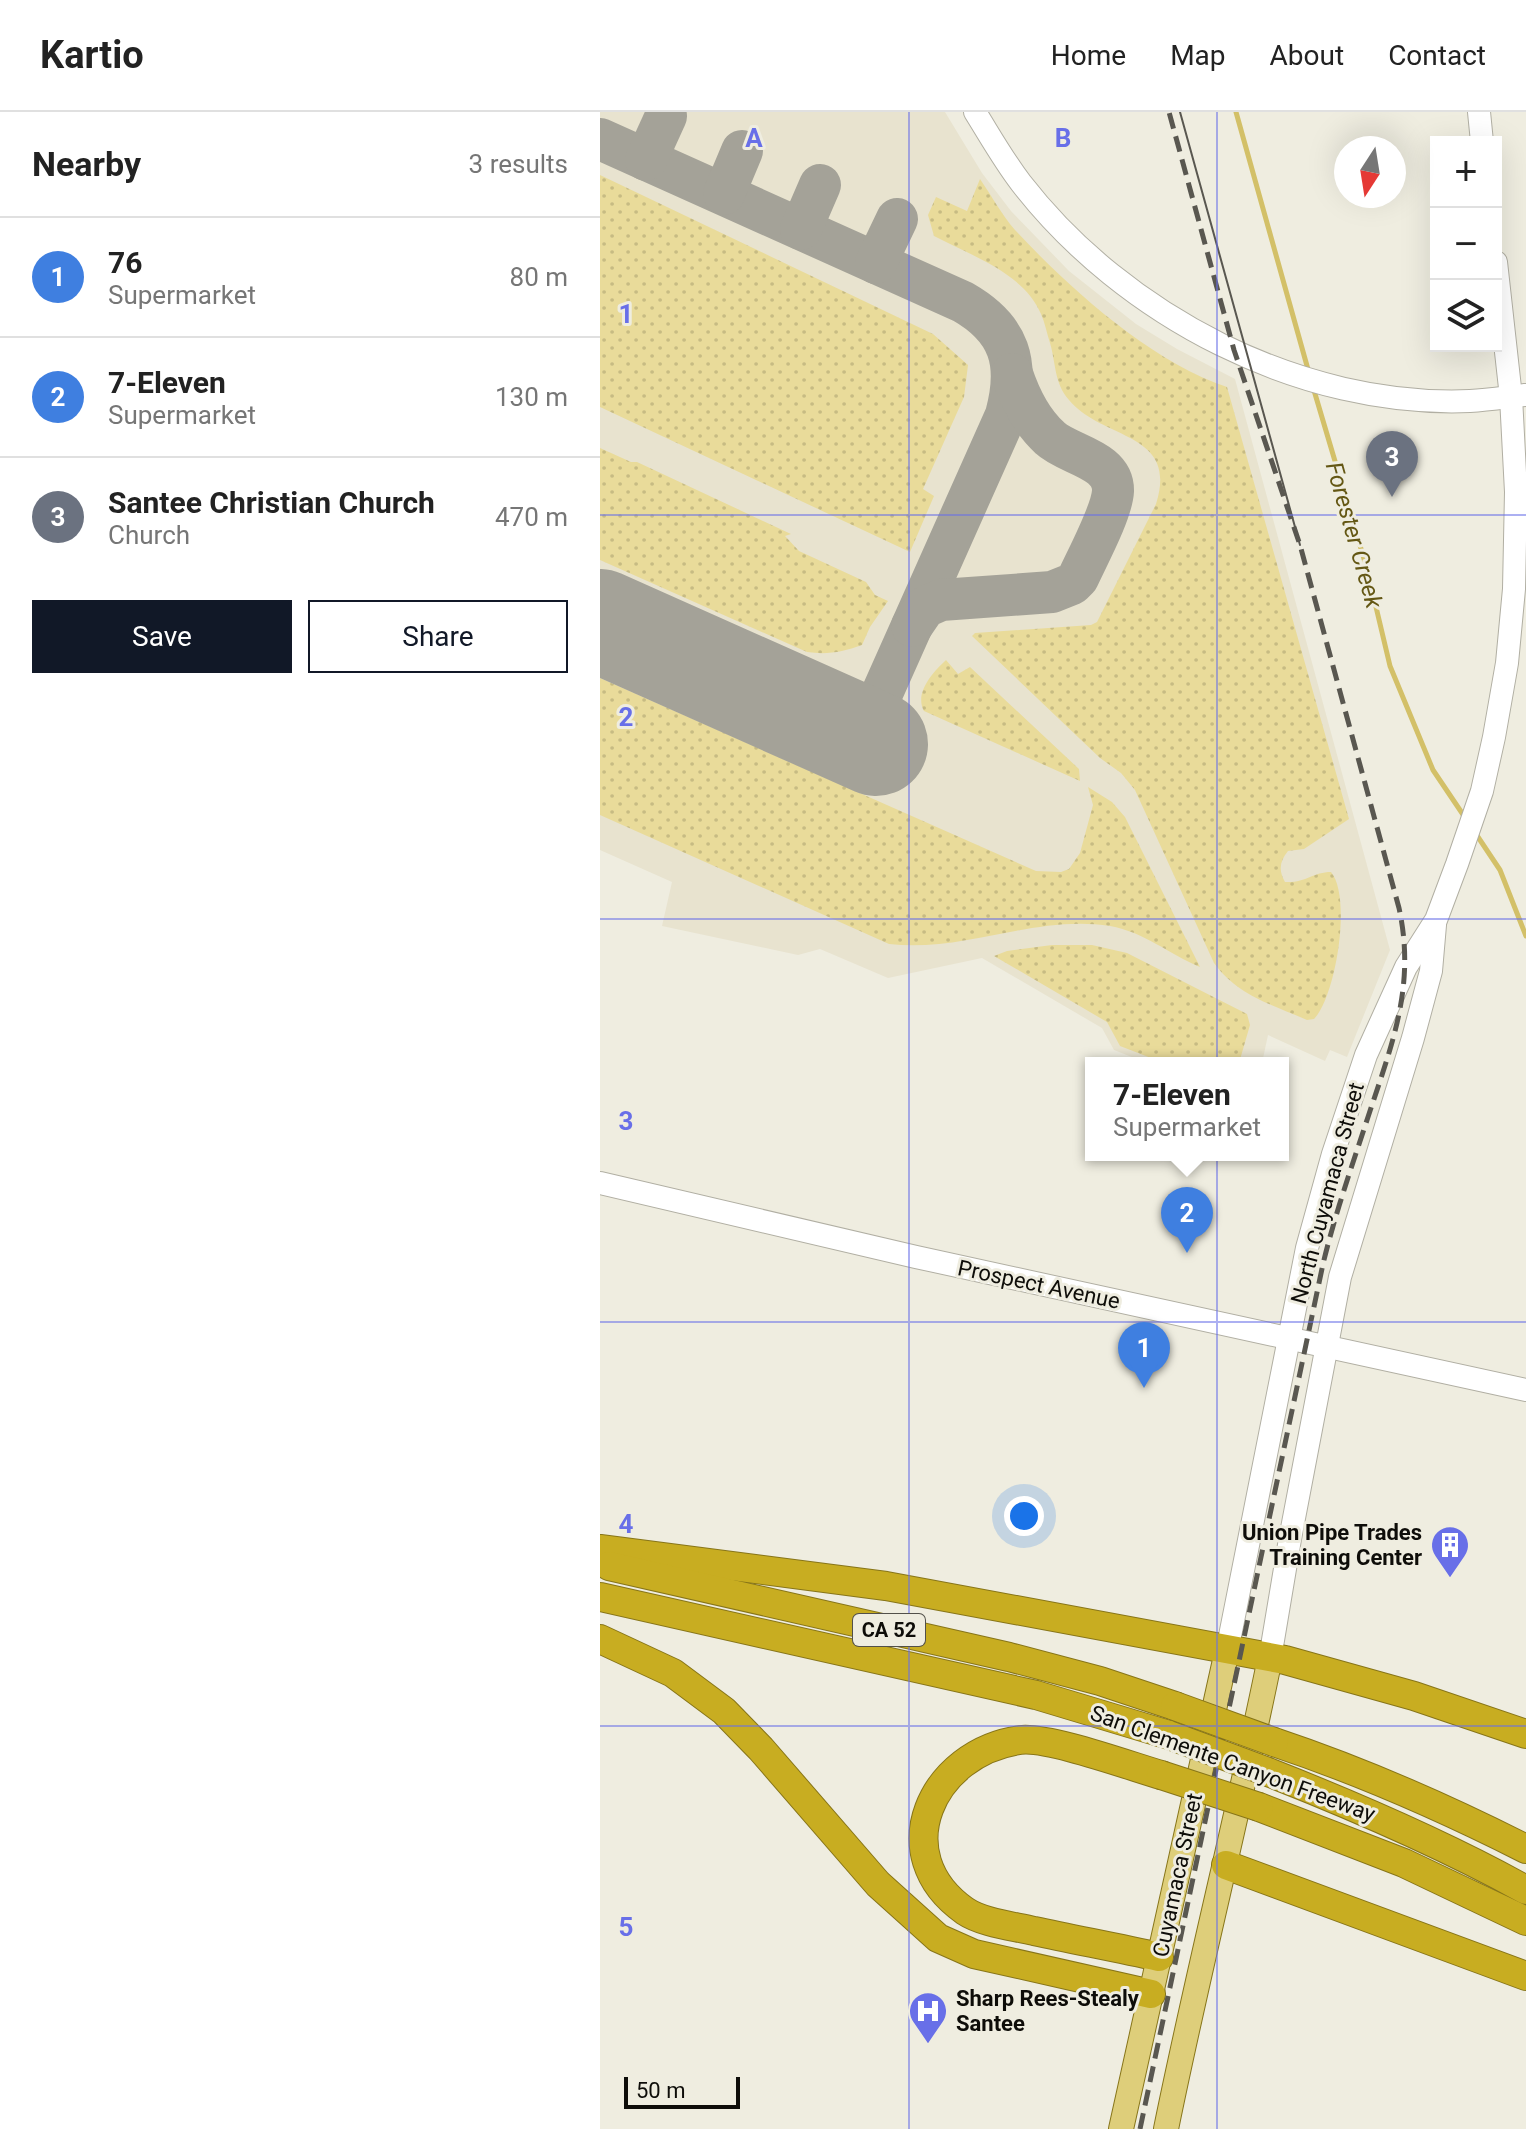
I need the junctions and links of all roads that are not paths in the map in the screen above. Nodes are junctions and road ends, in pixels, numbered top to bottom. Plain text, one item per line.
1 (975, 112) edge
2 (1479, 112) edge
3 (1481, 136) edge
4 (1499, 280) edge
5 (1519, 396) edge
6 (1436, 920) junction
7 (600, 1183) edge
8 (1289, 1339) junction
9 (1326, 1347) junction
10 (1526, 1390) edge
11 (600, 1549) edge
12 (600, 1564) edge
13 (600, 1597) edge
14 (600, 1639) edge
15 (1227, 1651) junction
16 (1270, 1658) junction
17 (1526, 1734) edge
18 (1526, 1849) edge
19 (1226, 1865) junction
20 (1526, 1890) edge
21 (1526, 1921) edge
22 (1159, 1957) junction
23 (1526, 1976) edge
24 (1151, 1994) junction
25 (1121, 2129) edge
26 (1166, 2129) edge

1 - 5 main road
2 - 3 main road
4 - 5 main road, North Cuyamaca Street
5 - 6 main road, North Cuyamaca Street
6 - 8 main road, North Cuyamaca Street
6 - 9 main road, North Cuyamaca Street
7 - 8 main road, Prospect Avenue
8 - 9 main road, Prospect Avenue
8 - 15 main road, Cuyamaca Street
9 - 10 main road, Prospect Avenue
9 - 16 main road, Cuyamaca Street
11 - 15 highway
12 - 18 highway, San Clemente Canyon Freeway / CA 52, bridge
13 - 20 highway, San Clemente Canyon Freeway / CA 52, bridge
14 - 24 highway
15 - 16 highway
15 - 22 main road, Cuyamaca Street
16 - 17 highway
16 - 19 main road, Cuyamaca Street
19 - 23 highway
19 - 26 main road, Cuyamaca Street
21 - 22 highway, bridge
22 - 24 main road, Cuyamaca Street
24 - 25 main road, Cuyamaca Street

